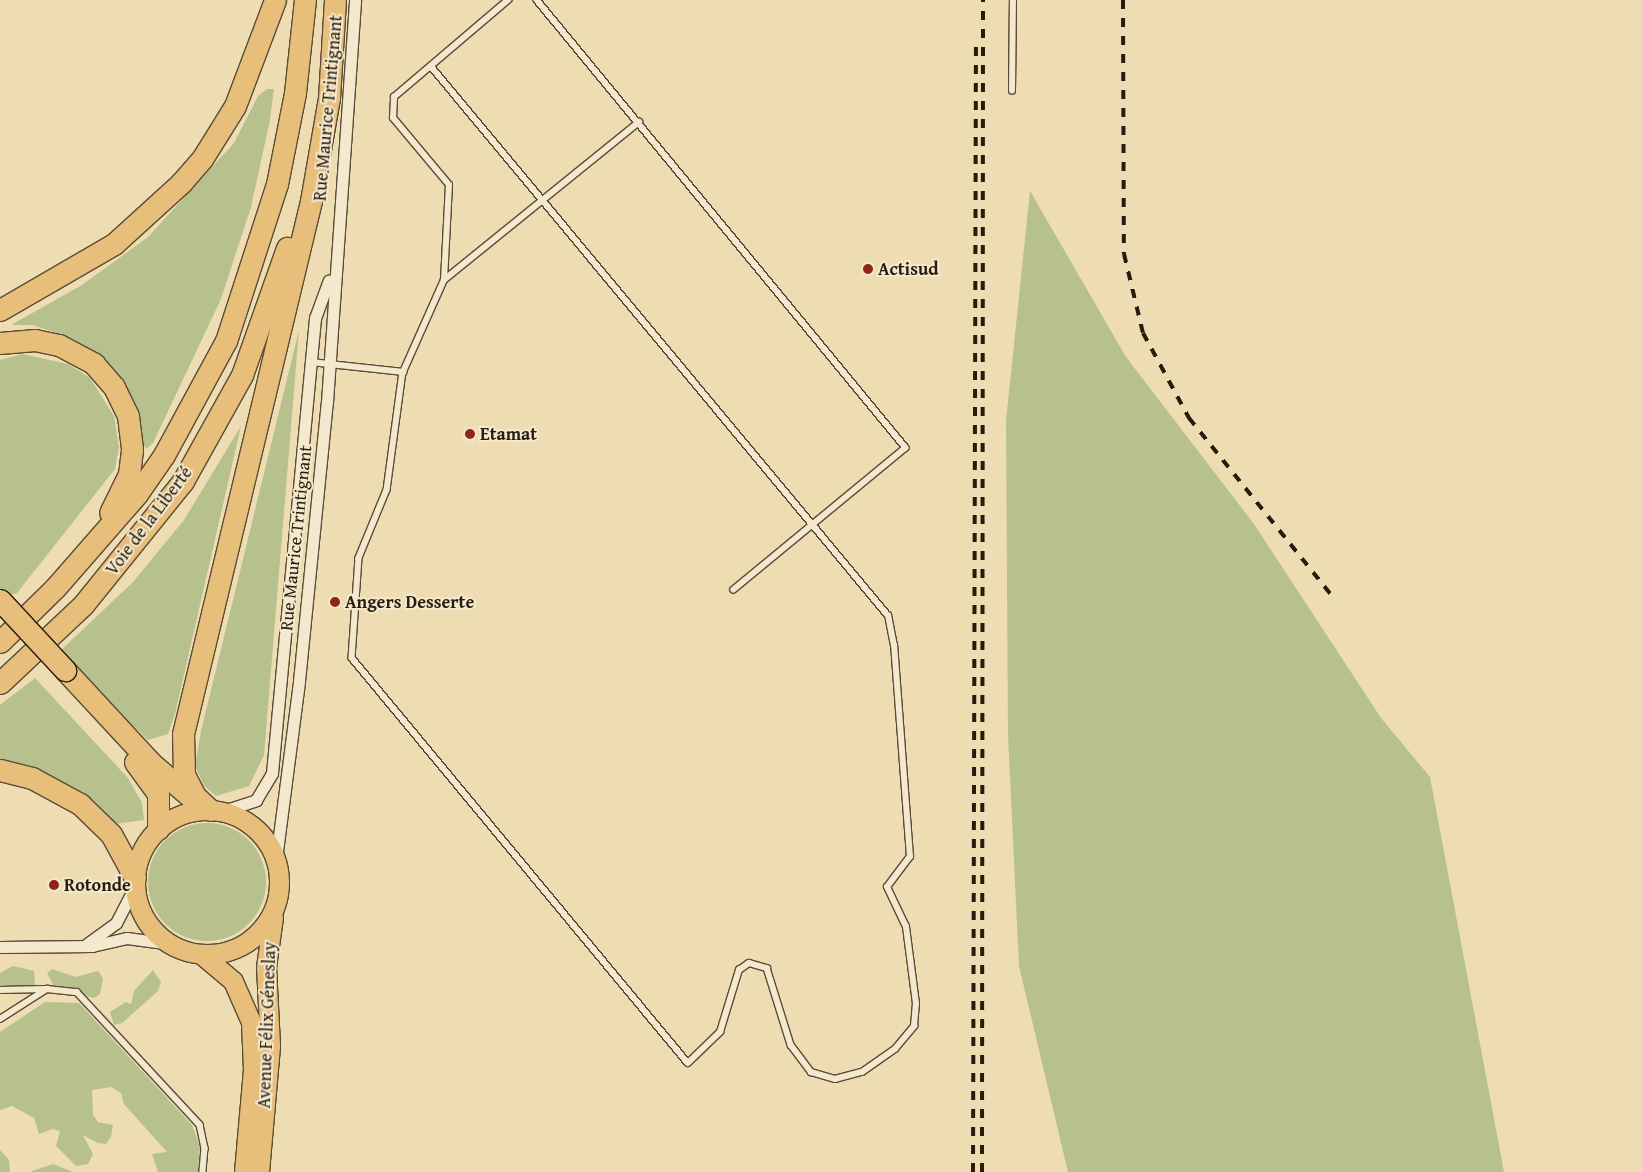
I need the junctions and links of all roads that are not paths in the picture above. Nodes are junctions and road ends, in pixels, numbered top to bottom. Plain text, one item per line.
1 (275, 0) edge
2 (305, 0) edge
3 (334, 0) edge
4 (354, 0) edge
5 (508, 0) edge
6 (537, 0) edge
7 (1013, 0) edge
8 (431, 67) junction
9 (1012, 92) dead end
10 (639, 122) junction
11 (542, 200) junction
12 (336, 218) junction
13 (444, 280) junction
14 (0, 310) edge
15 (0, 343) edge
16 (311, 362) junction
17 (329, 364) junction
18 (402, 372) junction
19 (813, 526) junction
20 (88, 552) junction
21 (734, 590) dead end
22 (0, 600) edge
23 (0, 617) edge
24 (0, 642) edge
25 (61, 674) junction
26 (0, 683) edge
27 (0, 770) edge
28 (217, 811) junction
29 (158, 829) junction
30 (276, 859) junction
31 (135, 882) junction
32 (275, 908) junction
33 (170, 944) junction
34 (81, 946) junction
35 (0, 947) edge
36 (201, 954) junction
37 (0, 990) edge
38 (47, 990) junction
39 (0, 1019) edge
40 (203, 1172) edge
41 (244, 1172) edge
42 (259, 1172) edge

1 - 14 highway
2 - 20 highway, Voie de la Liberté
3 - 26 highway, Voie de la Liberté
3 - 28 highway
4 - 12 street, Rue Maurice Trintignant
5 - 8 lane
6 - 10 lane
7 - 9 lane
8 - 11 lane
8 - 13 lane
10 - 11 lane
10 - 19 lane
11 - 13 lane
11 - 19 lane
12 - 16 street, Rue Maurice Trintignant
12 - 17 street, Rue Maurice Trintignant
13 - 18 lane
15 - 20 highway
16 - 17 lane
16 - 28 street, Rue Maurice Trintignant
17 - 18 lane
17 - 30 street, Rue Maurice Trintignant
18 - 19 lane
19 - 21 lane
20 - 24 highway, Voie de la Liberté
22 - 25 highway, bridge
23 - 25 highway
25 - 28 highway
25 - 29 highway
27 - 31 highway
28 - 29 main road
28 - 30 main road
29 - 31 main road
30 - 32 main road
31 - 33 main road
31 - 34 street
32 - 36 main road
32 - 42 main road, Avenue Félix Géneslay
33 - 34 street
33 - 36 main road
34 - 35 street
36 - 41 main road, Avenue Félix Géneslay
37 - 38 lane
38 - 39 lane
38 - 40 lane

